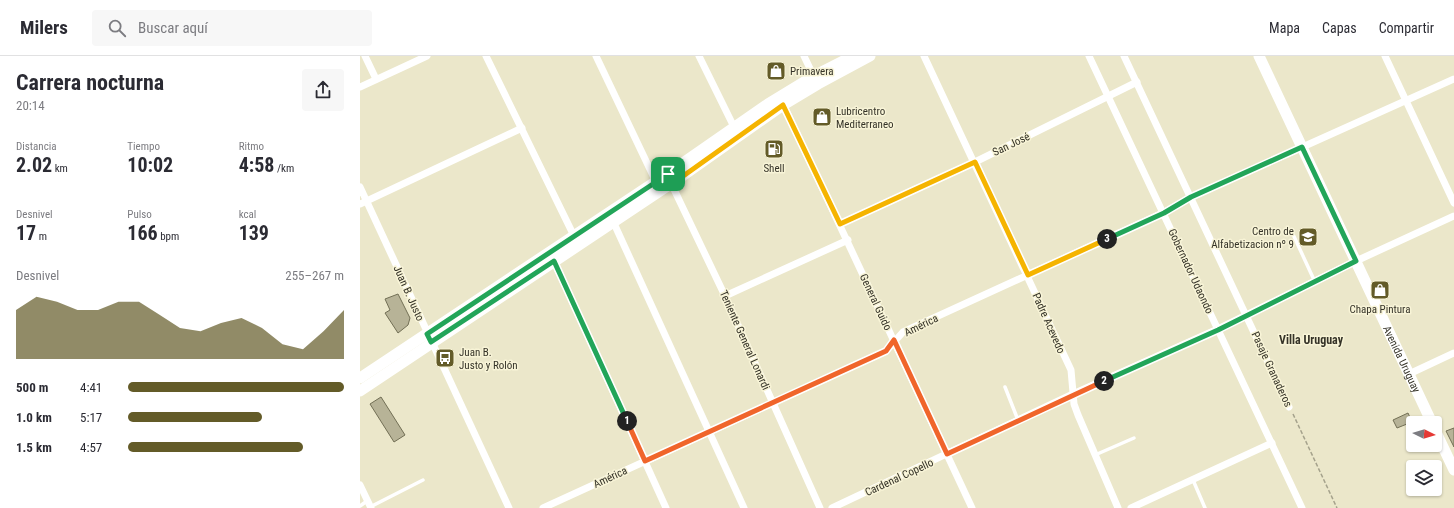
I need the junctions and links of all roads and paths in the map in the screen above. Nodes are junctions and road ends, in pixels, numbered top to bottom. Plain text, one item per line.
1 (365, 56) edge
2 (427, 56) edge
3 (486, 56) edge
4 (596, 56) edge
5 (699, 56) edge
6 (804, 56) edge
7 (853, 56) edge
8 (870, 56) edge
9 (924, 56) edge
10 (1089, 56) edge
11 (1124, 56) edge
12 (1259, 56) edge
13 (1385, 56) edge
14 (376, 79) junction
15 (1454, 79) edge
16 (816, 80) junction
17 (1137, 82) junction
18 (360, 87) edge
19 (1108, 96) junction
20 (781, 101) junction
21 (1406, 101) junction
22 (734, 127) junction
23 (522, 128) junction
24 (1302, 147) junction
25 (975, 162) junction
26 (670, 179) junction
27 (658, 186) junction
28 (360, 187) edge
29 (1191, 197) junction
30 (363, 203) edge
31 (1454, 203) edge
32 (1164, 213) junction
33 (1454, 216) edge
34 (611, 217) junction
35 (840, 224) junction
36 (1291, 230) dead end
37 (574, 236) junction
38 (848, 240) junction
39 (552, 257) junction
40 (1356, 261) junction
41 (1028, 275) junction
42 (1315, 282) junction
43 (725, 296) junction
44 (1247, 315) junction
45 (1218, 330) junction
46 (429, 338) junction
47 (894, 340) junction
48 (1454, 353) edge
49 (1409, 374) junction
50 (360, 378) edge
51 (1005, 387) dead end
52 (360, 390) edge
53 (1073, 394) junction
54 (773, 402) junction
55 (1290, 406) joint
56 (1429, 416) edge
57 (1018, 420) junction
58 (709, 432) junction
59 (1134, 438) dead end
60 (1272, 443) junction
61 (1442, 445) edge
62 (947, 454) junction
63 (1094, 456) junction
64 (645, 461) junction
65 (1454, 470) edge
66 (423, 480) dead end
67 (1193, 480) junction
68 (360, 485) edge
69 (369, 505) edge
70 (360, 506) edge
71 (509, 508) edge
72 (543, 508) edge
73 (666, 508) edge
74 (744, 508) edge
75 (820, 508) edge
76 (832, 508) edge
77 (972, 508) edge
78 (1118, 508) edge
79 (1131, 508) edge
80 (1205, 508) edge
81 (1302, 508) edge
82 (1337, 508) edge

1 - 14 street
2 - 14 street
3 - 23 street
4 - 27 street
5 - 22 street
6 - 16 street
7 - 16 main road
8 - 16 main road
9 - 25 street, Padre Acevedo
10 - 19 street, Gobernador Udaondo
11 - 17 street, Pasaje Granaderos
12 - 24 main road, Avenida Uruguay
13 - 21 street
14 - 18 street
15 - 21 street, América
16 - 20 main road
17 - 19 street, San José
17 - 29 street, Pasaje Granaderos
19 - 25 street, San José
19 - 32 street, Gobernador Udaondo
20 - 22 main road
20 - 26 main road
20 - 35 street, General Guido
21 - 24 street, América
21 - 31 street
22 - 26 main road
23 - 30 street
23 - 37 street
24 - 29 street, América
24 - 40 main road, Avenida Uruguay
25 - 35 street, San José
25 - 41 street, Padre Acevedo
26 - 27 main road
26 - 43 street, Teniente General Lonardi
27 - 34 main road
28 - 30 street, Juan B. Justo
29 - 32 street, América
29 - 44 street, Pasaje Granaderos
30 - 46 street, Juan B. Justo
32 - 41 street, América
32 - 45 street, Gobernador Udaondo
33 - 40 street, Cardenal Copello
34 - 37 main road
34 - 39 main road
34 - 58 street
35 - 38 street, General Guido
36 - 42 lane
37 - 39 main road
38 - 43 street
38 - 47 street, General Guido
39 - 46 main road
39 - 64 street
40 - 42 street, Cardenal Copello
40 - 49 main road, Avenida Uruguay
41 - 47 street, América
41 - 53 street, Padre Acevedo
42 - 44 street, Cardenal Copello
43 - 54 street, Teniente General Lonardi
44 - 45 street, Cardenal Copello
44 - 55 street, Pasaje Granaderos
45 - 53 street, Cardenal Copello
45 - 60 street, Gobernador Udaondo
46 - 50 main road
46 - 52 main road
46 - 71 street, Juan B. Justo
47 - 54 street, América
47 - 62 street, General Guido
48 - 49 street
49 - 56 main road, Avenida Uruguay
51 - 57 lane
53 - 57 street, Cardenal Copello
53 - 63 street, Padre Acevedo
54 - 58 street, América
54 - 75 street, Teniente General Lonardi
55 - 82 path, Pasaje Granaderos
57 - 62 street, Cardenal Copello
58 - 64 street, América
58 - 74 street
59 - 63 lane
60 - 67 street
60 - 81 street, Gobernador Udaondo
61 - 65 main road
62 - 76 street, Cardenal Copello
62 - 77 street, General Guido
63 - 78 street, Padre Acevedo
64 - 72 street, América
64 - 73 street
66 - 69 lane
67 - 79 street
67 - 80 lane
68 - 69 street
69 - 70 lane

